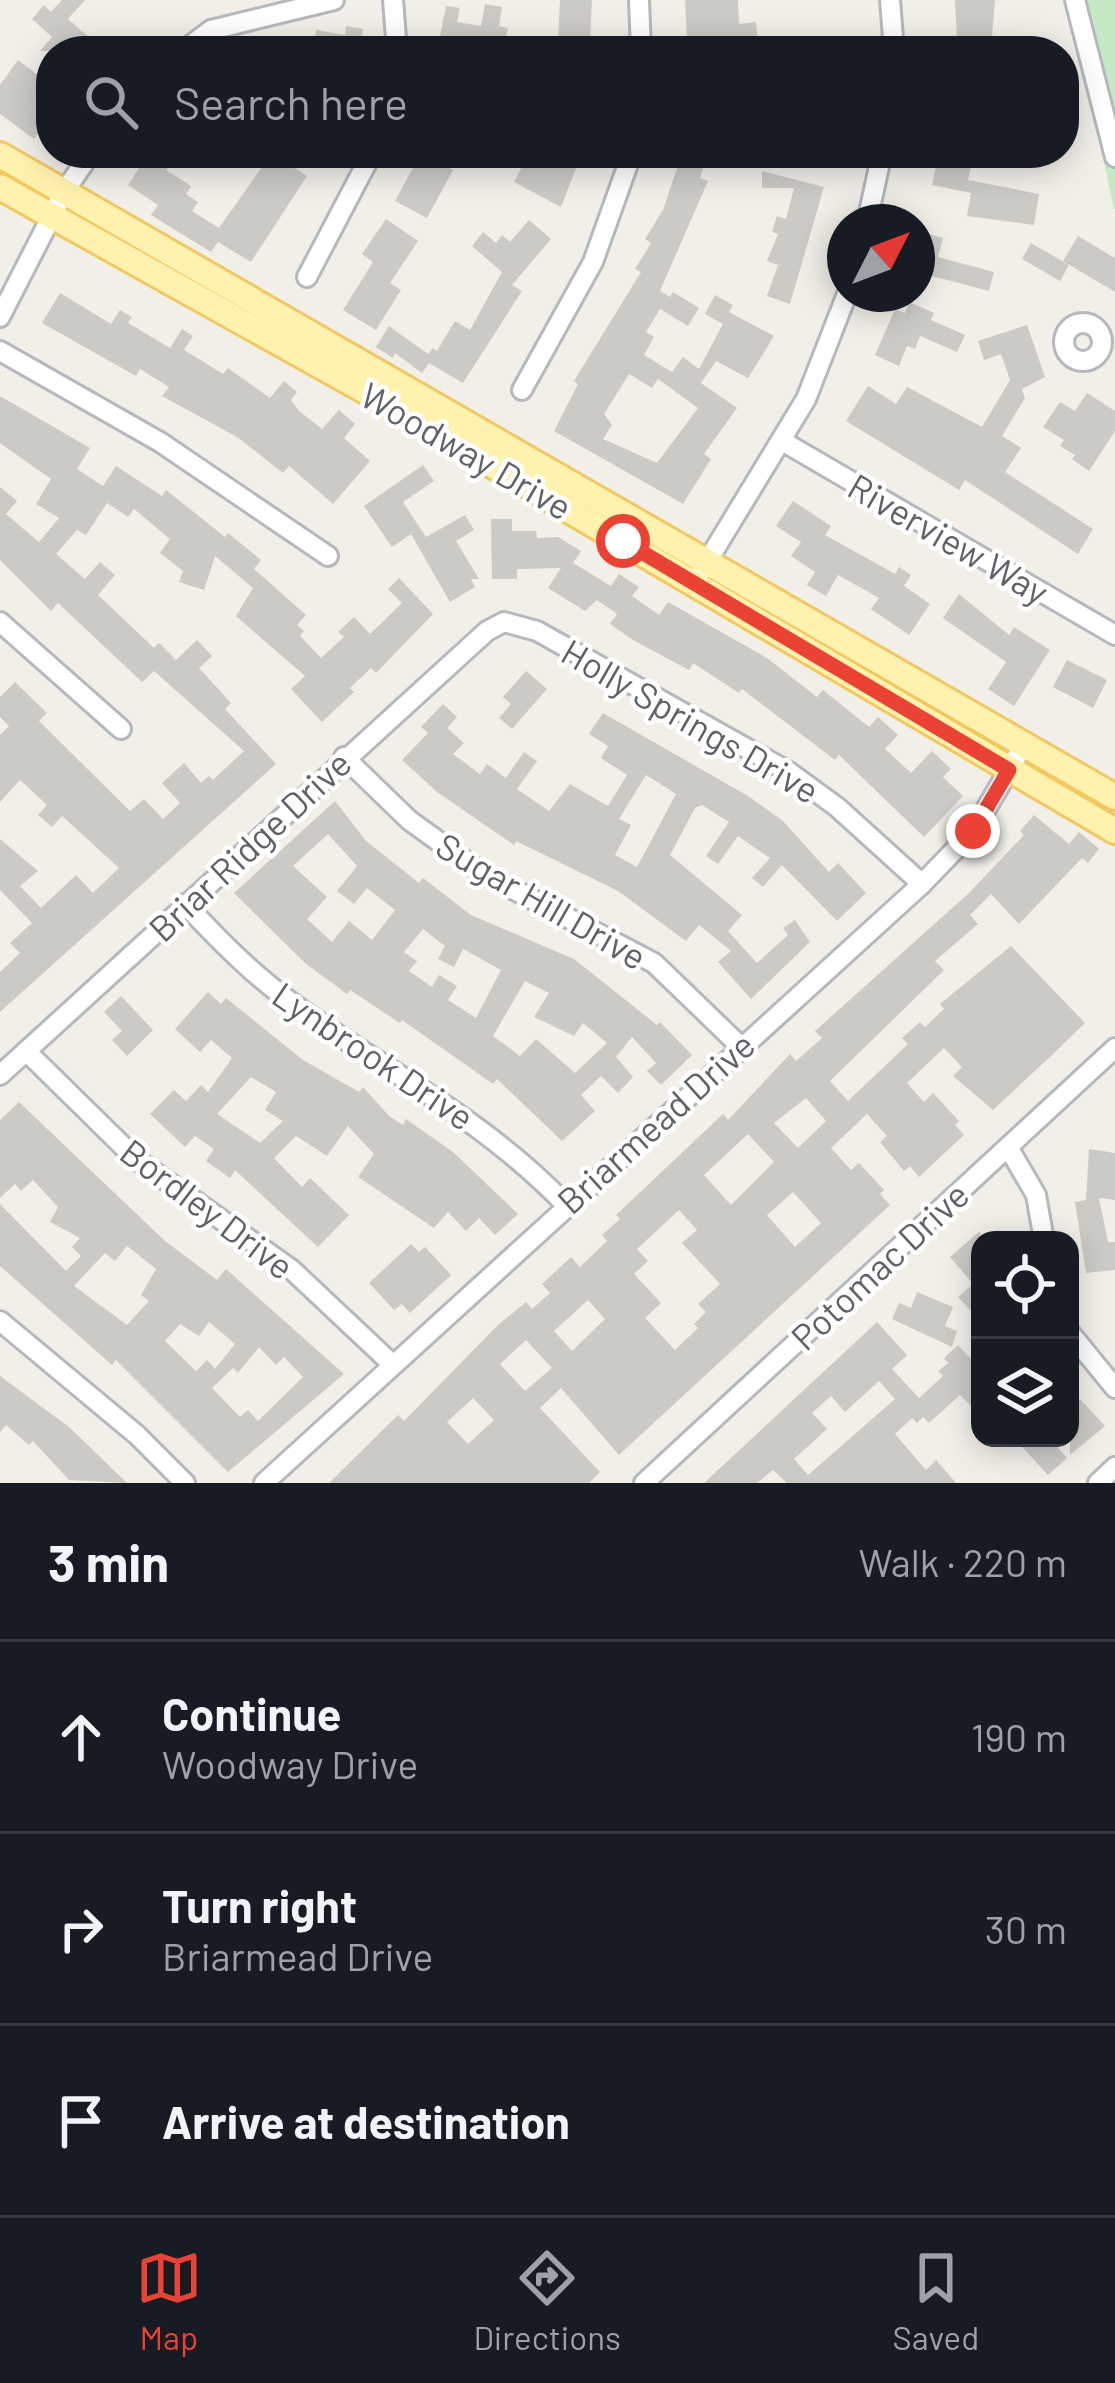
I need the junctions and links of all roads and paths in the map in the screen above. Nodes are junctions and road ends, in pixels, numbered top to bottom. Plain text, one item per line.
1 (334, 0) edge
2 (393, 0) edge
3 (639, 0) edge
4 (890, 0) edge
5 (1075, 0) edge
6 (203, 36) edge
7 (396, 36) edge
8 (640, 36) edge
9 (893, 36) edge
10 (0, 154) edge
11 (1115, 157) edge
12 (81, 168) edge
13 (363, 168) edge
14 (627, 168) edge
15 (879, 168) edge
16 (0, 187) edge
17 (64, 192) junction
18 (871, 204) edge
19 (50, 218) junction
20 (307, 277) dead end
21 (840, 312) edge
22 (0, 317) edge
23 (0, 351) edge
24 (383, 389) junction
25 (522, 391) dead end
26 (782, 441) junction
27 (328, 556) dead end
28 (701, 572) junction
29 (0, 622) edge
30 (504, 622) joint
31 (1115, 635) edge
32 (121, 729) dead end
33 (1024, 743) junction
34 (344, 757) junction
35 (1009, 770) junction
36 (1115, 797) edge
37 (1115, 831) edge
38 (922, 884) junction
39 (184, 904) junction
40 (740, 1045) junction
41 (1115, 1048) edge
42 (26, 1051) junction
43 (0, 1075) edge
44 (1008, 1147) junction
45 (565, 1204) junction
46 (1042, 1231) edge
47 (0, 1321) edge
48 (1075, 1339) edge
49 (392, 1364) junction
50 (1115, 1388) edge
51 (1115, 1467) edge
52 (185, 1483) edge
53 (264, 1483) edge
54 (644, 1483) edge
55 (1098, 1483) edge

1 - 6 street
2 - 7 street
3 - 8 street
4 - 9 street
5 - 11 street
10 - 17 main road, Woodway Drive
12 - 17 street
13 - 20 street
14 - 25 street
15 - 18 street
16 - 19 main road, Woodway Drive
17 - 19 street
17 - 24 main road, Woodway Drive
19 - 22 street
19 - 24 main road, Woodway Drive
21 - 26 street
23 - 27 street
24 - 28 main road, Woodway Drive
26 - 28 street
26 - 31 street, Riverview Way
28 - 33 main road, Woodway Drive
28 - 35 main road, Woodway Drive
29 - 32 street
30 - 34 street, Briar Ridge Drive
30 - 38 street, Holly Springs Drive
33 - 35 street, Briarmead Drive
33 - 36 main road, Woodway Drive
34 - 39 street, Briar Ridge Drive
34 - 40 street, Sugar Hill Drive
35 - 37 main road, Woodway Drive
35 - 38 street, Briarmead Drive
38 - 40 street, Briarmead Drive
39 - 42 street, Briar Ridge Drive
39 - 45 street, Lynbrook Drive
40 - 45 street, Briarmead Drive
41 - 44 street, Potomac Drive
42 - 43 street, Briar Ridge Drive
42 - 49 street, Bordley Drive
44 - 46 street
44 - 54 street, Potomac Drive
45 - 49 street, Briarmead Drive
47 - 52 street
48 - 50 street
49 - 53 street, Briarmead Drive
51 - 55 street

